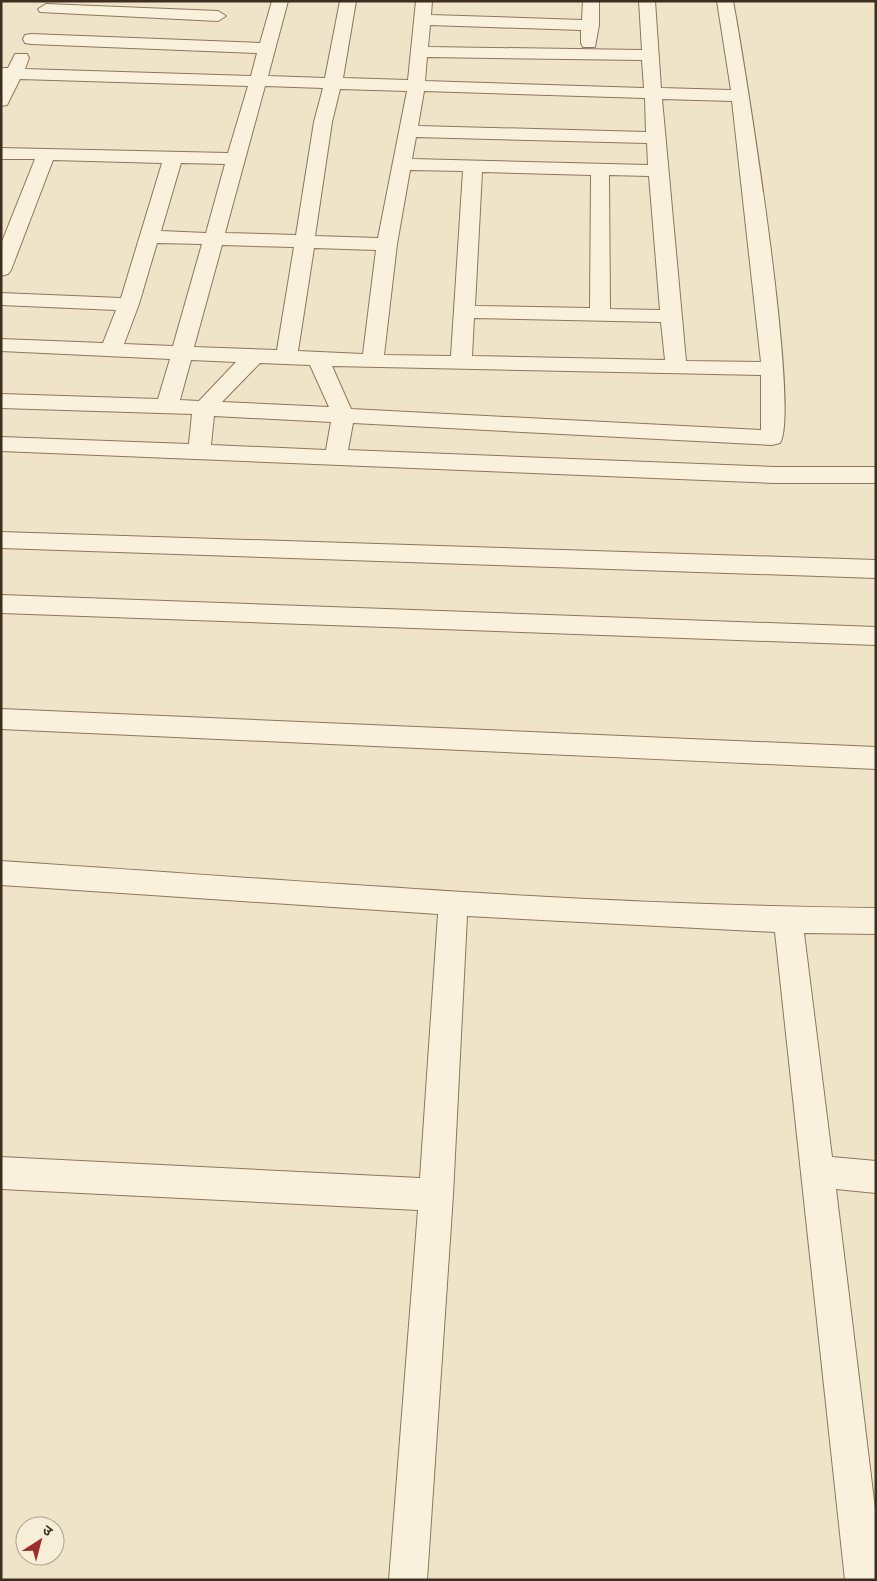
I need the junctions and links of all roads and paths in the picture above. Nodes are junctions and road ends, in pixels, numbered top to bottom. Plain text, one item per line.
1 (280, 1) edge
2 (348, 1) edge
3 (424, 1) edge
4 (592, 1) edge
5 (647, 1) edge
6 (725, 1) edge
7 (48, 5) edge
8 (101, 6) edge
9 (221, 9) edge
10 (422, 20) junction
11 (592, 25) junction
12 (30, 39) junction
13 (210, 46) junction
14 (267, 48) junction
15 (420, 52) junction
16 (588, 54) junction
17 (650, 55) junction
18 (7, 73) edge
19 (258, 82) junction
20 (334, 84) junction
21 (416, 87) junction
22 (653, 93) junction
23 (741, 96) junction
24 (1, 101) edge
25 (408, 131) junction
26 (656, 138) junction
27 (1, 153) edge
28 (46, 154) junction
29 (173, 158) junction
30 (236, 160) junction
31 (402, 164) junction
32 (473, 166) junction
33 (600, 170) junction
34 (658, 171) junction
35 (149, 237) junction
36 (214, 239) junction
37 (304, 243) junction
38 (387, 244) junction
39 (1, 270) edge
40 (1, 299) edge
41 (129, 304) junction
42 (463, 312) junction
43 (600, 315) junction
44 (672, 316) junction
45 (1, 345) edge
46 (111, 350) junction
47 (181, 354) junction
48 (254, 356) junction
49 (287, 357) junction
50 (318, 358) junction
51 (373, 360) junction
52 (461, 362) junction
53 (676, 367) junction
54 (771, 369) junction
55 (1, 402) edge
56 (167, 406) junction
57 (204, 408) junction
58 (343, 414) junction
59 (1, 444) edge
60 (199, 452) junction
61 (336, 457) junction
62 (876, 475) edge
63 (1, 540) edge
64 (876, 569) edge
65 (1, 604) edge
66 (876, 636) edge
67 (1, 719) edge
68 (876, 758) edge
69 (1, 873) edge
70 (453, 903) junction
71 (788, 920) junction
72 (876, 921) edge
73 (817, 1172) junction
74 (1, 1173) edge
75 (876, 1177) edge
76 (436, 1195) junction
77 (408, 1580) edge
78 (864, 1580) edge

1 - 14 street
2 - 20 street
3 - 10 street
4 - 11 street
5 - 17 street
6 - 23 street
7 - 8 street
7 - 12 street
8 - 9 street
9 - 13 street
10 - 11 street
10 - 15 street
11 - 16 street
12 - 13 street
12 - 18 street
13 - 14 street
14 - 19 street
15 - 16 street
15 - 21 street
16 - 17 street
17 - 22 street
18 - 19 street
18 - 24 street
19 - 20 street
19 - 30 street
20 - 21 street
20 - 37 street
21 - 22 street
21 - 25 street
22 - 23 street
22 - 26 street
23 - 54 street
25 - 26 street
25 - 31 street
26 - 34 street
27 - 28 street
28 - 29 street
28 - 39 street
29 - 30 street
29 - 35 street
30 - 36 street
31 - 32 street
31 - 38 street
32 - 33 street
32 - 42 street
33 - 34 street
33 - 43 street
34 - 44 street
35 - 36 street
35 - 41 street
36 - 37 street
36 - 47 street
37 - 38 street
37 - 49 street
38 - 51 street
40 - 41 street
41 - 46 street
42 - 43 street
42 - 52 street
43 - 44 street
44 - 53 street
45 - 46 street
46 - 47 street
47 - 48 street
47 - 56 street
48 - 49 street
48 - 57 street
49 - 50 street
50 - 51 street
50 - 58 street
51 - 52 street
52 - 53 street
53 - 54 street
54 - 58 street
55 - 56 street
56 - 57 street
57 - 58 street
57 - 60 street
58 - 61 street
59 - 60 street
60 - 61 street
61 - 62 street
63 - 64 street
65 - 66 street
67 - 68 street
69 - 70 street
70 - 71 street
70 - 76 street
71 - 72 street
71 - 73 street
73 - 75 street
73 - 78 street
74 - 76 street
76 - 77 street

